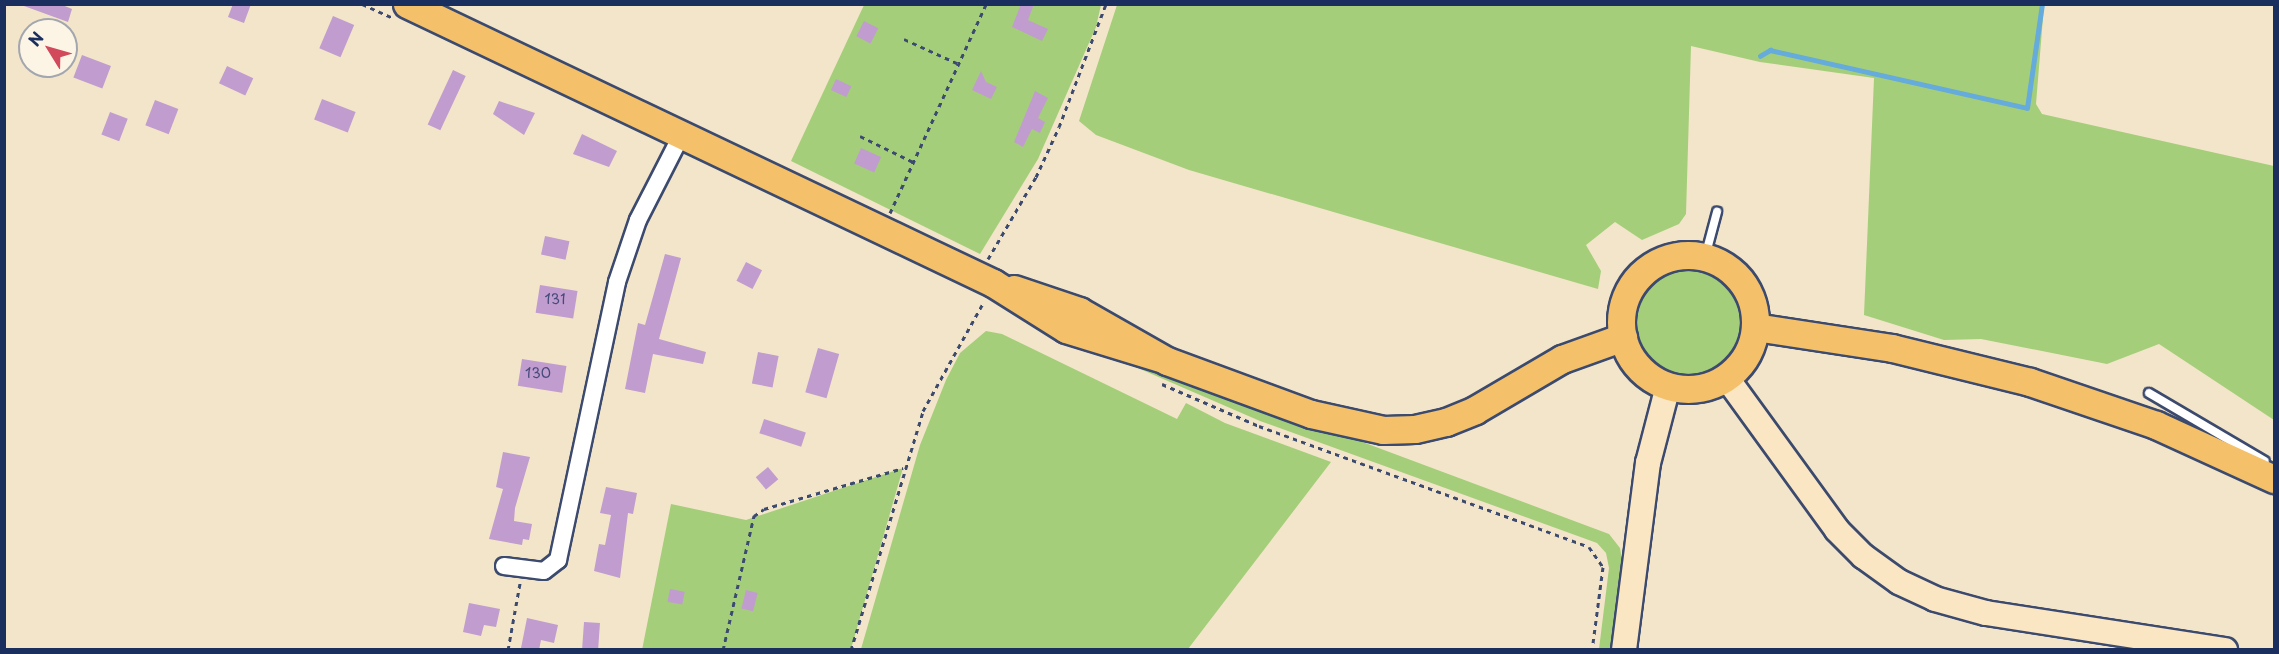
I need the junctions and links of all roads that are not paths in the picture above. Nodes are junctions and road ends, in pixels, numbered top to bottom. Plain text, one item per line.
1 (404, 13) edge
2 (681, 136) junction
3 (1717, 212) dead end
4 (1705, 257) junction
5 (1755, 327) junction
6 (1623, 337) junction
7 (1726, 376) junction
8 (1668, 386) junction
9 (2148, 393) dead end
10 (2274, 467) edge
11 (2274, 479) edge
12 (504, 566) dead end
13 (1624, 650) edge
14 (2225, 650) edge

1 - 2 main road
2 - 6 main road
2 - 12 street
3 - 4 lane
4 - 5 main road
4 - 6 main road
5 - 7 main road
5 - 11 main road
6 - 8 main road
7 - 8 main road
7 - 14 main road
8 - 13 main road
9 - 10 lane

